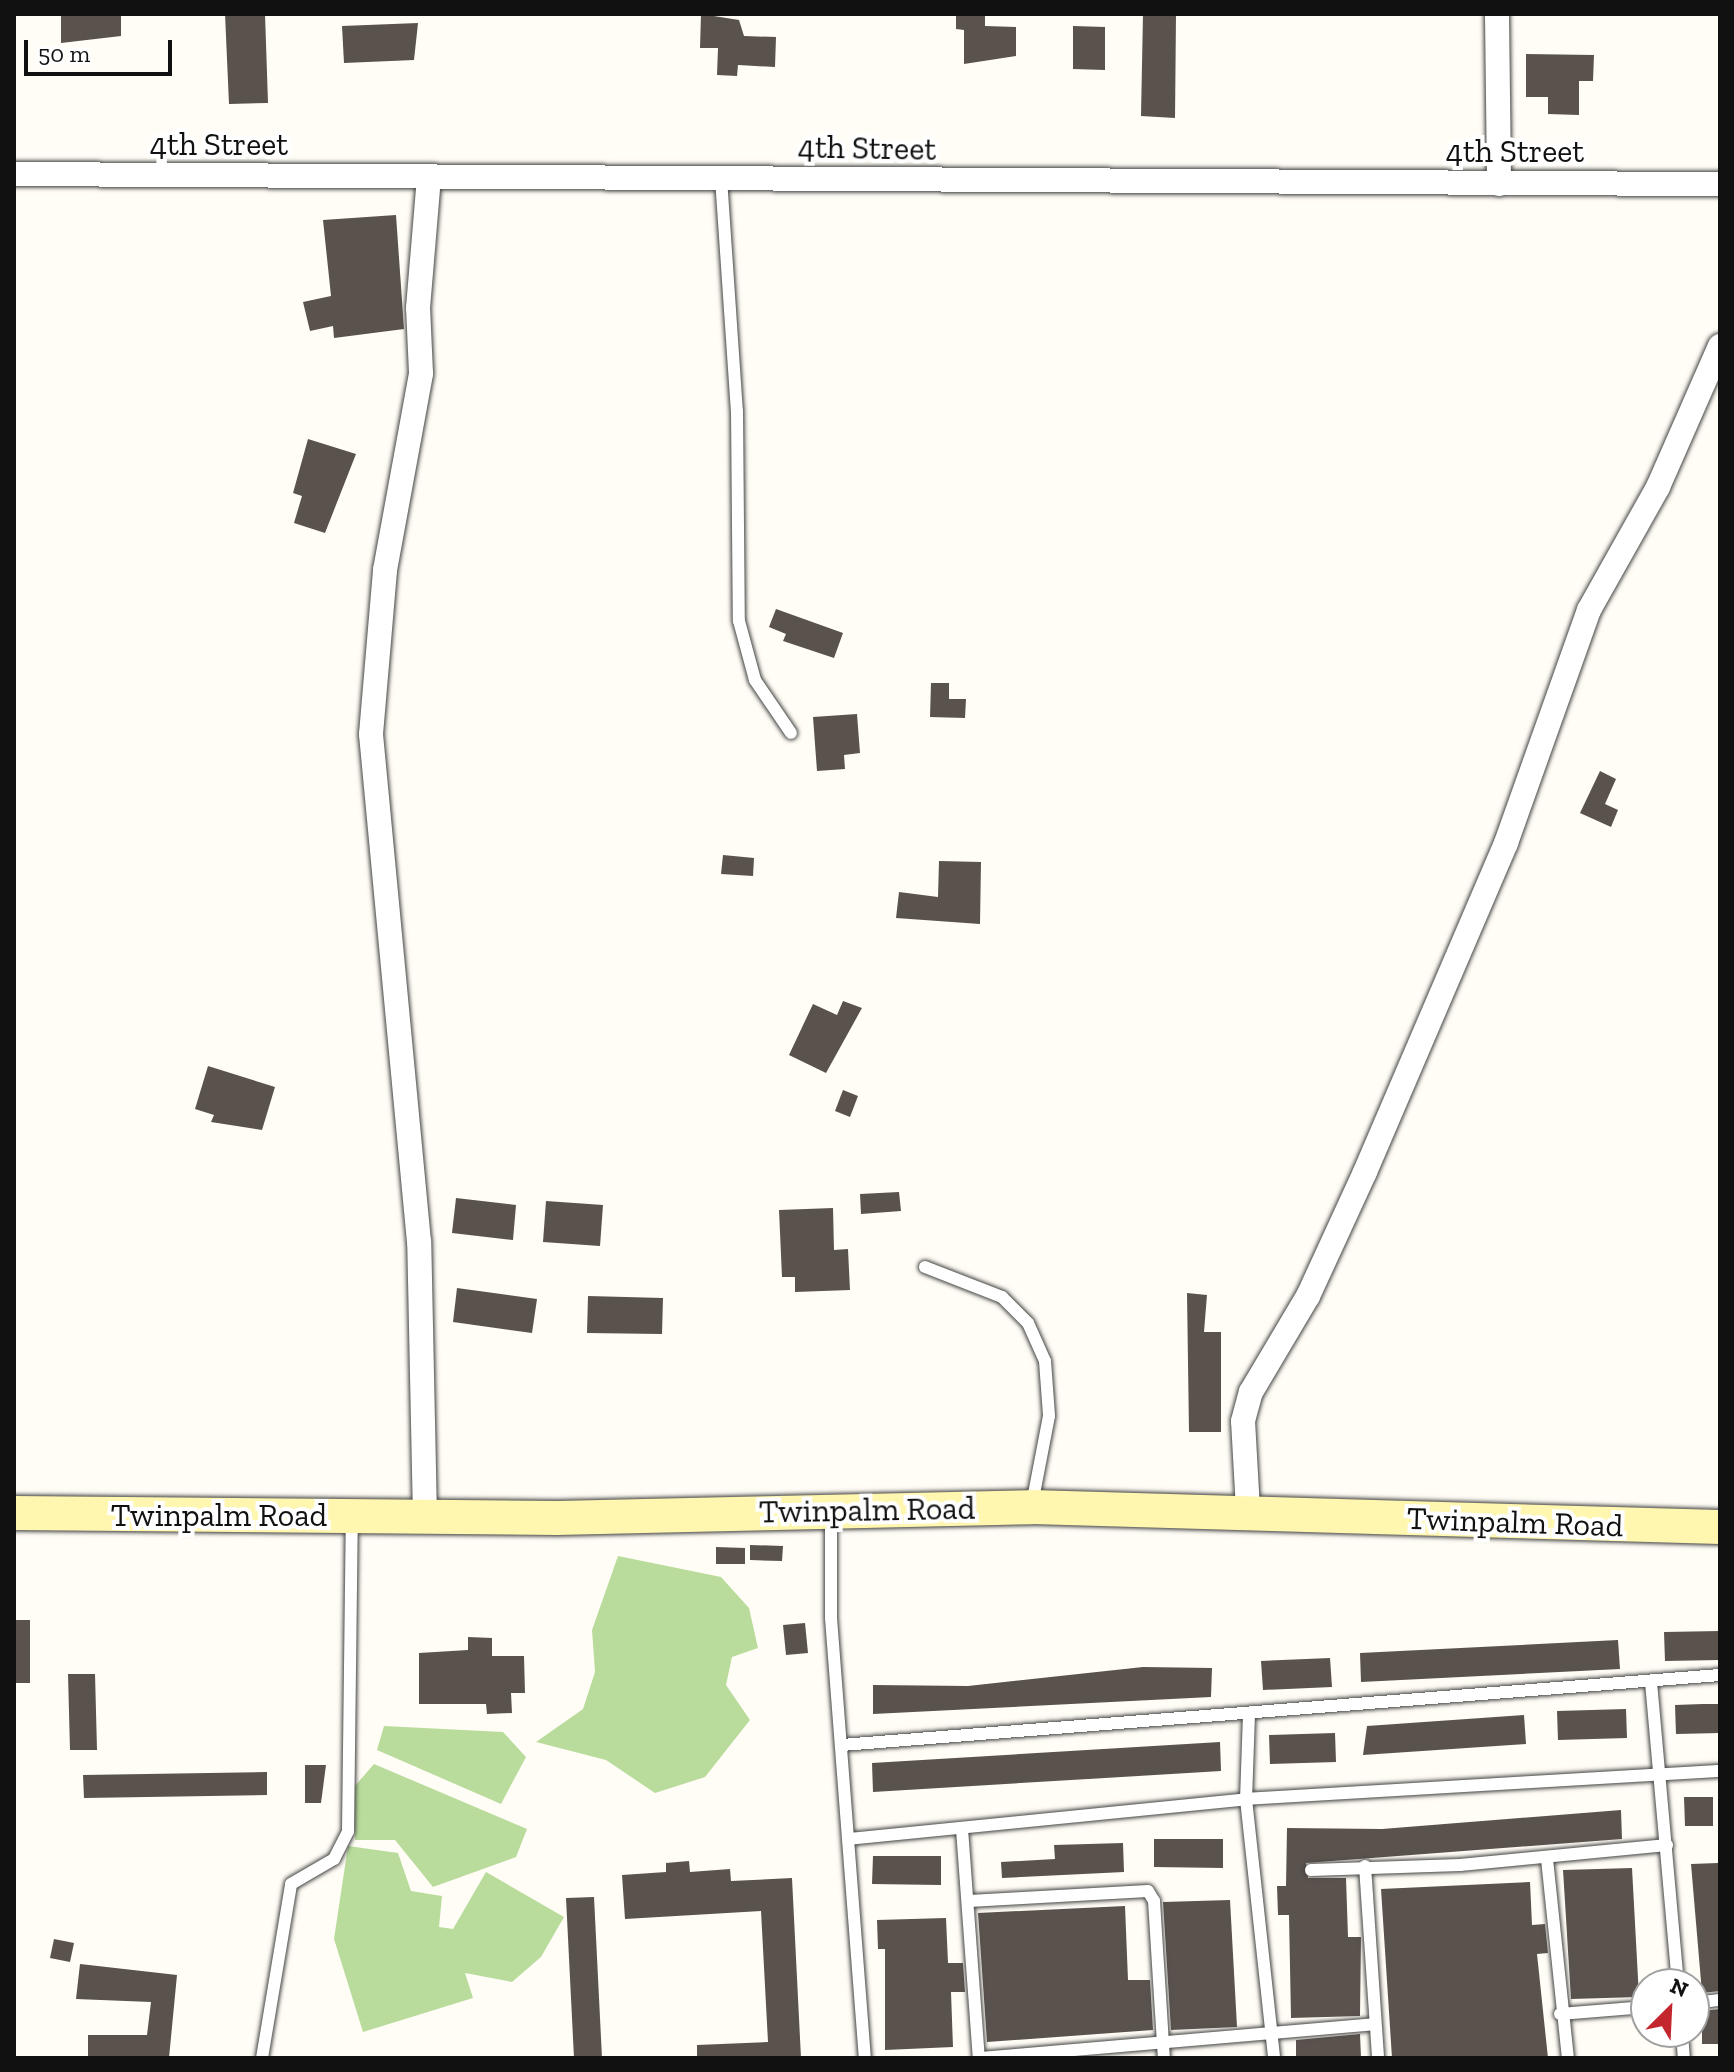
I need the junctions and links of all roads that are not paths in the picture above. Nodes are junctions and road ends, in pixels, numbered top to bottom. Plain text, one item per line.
1 (1497, 14) edge
2 (14, 174) edge
3 (429, 176) junction
4 (721, 178) junction
5 (1499, 184) junction
6 (1720, 184) edge
7 (1720, 346) edge
8 (791, 733) dead end
9 (925, 1267) dead end
10 (1032, 1507) junction
11 (831, 1509) junction
12 (1248, 1510) junction
13 (14, 1513) edge
14 (353, 1516) junction
15 (425, 1518) junction
16 (1720, 1527) edge
17 (1720, 1675) edge
18 (1651, 1682) junction
19 (1249, 1714) junction
20 (842, 1745) junction
21 (1720, 1771) edge
22 (1662, 1777) junction
23 (1246, 1799) junction
24 (962, 1829) junction
25 (848, 1839) junction
26 (1667, 1845) junction
27 (1547, 1859) junction
28 (1365, 1866) junction
29 (1311, 1870) dead end
30 (969, 1901) junction
31 (1677, 1968) edge
32 (1630, 2008) edge
33 (1560, 2014) junction
34 (1374, 2024) junction
35 (1271, 2033) junction
36 (1164, 2052) edge
37 (262, 2058) edge
38 (865, 2058) edge
39 (980, 2058) edge
40 (1274, 2058) edge
41 (1378, 2058) edge
42 (1568, 2058) edge

1 - 5 street
2 - 3 street, 4th Street
3 - 4 street, 4th Street
3 - 15 street
4 - 5 street, 4th Street
4 - 8 lane
5 - 6 street, 4th Street
7 - 12 street
9 - 10 lane
10 - 11 main road, Twinpalm Road
10 - 12 main road, Twinpalm Road
11 - 15 main road, Twinpalm Road
11 - 20 lane
12 - 16 main road, Twinpalm Road
13 - 14 main road, Twinpalm Road
14 - 15 main road, Twinpalm Road
14 - 37 lane
17 - 18 lane
18 - 19 lane
18 - 22 lane
19 - 20 lane
19 - 23 lane
20 - 25 lane
21 - 22 lane
22 - 23 lane
22 - 26 lane
23 - 24 lane
23 - 35 lane
24 - 25 lane
24 - 30 lane
25 - 38 lane
26 - 27 lane
26 - 31 lane
27 - 28 lane
27 - 33 lane
28 - 29 lane
28 - 34 lane
30 - 36 lane
30 - 39 lane
32 - 33 lane
33 - 42 lane
34 - 35 lane
34 - 41 lane
35 - 36 lane
35 - 40 lane
36 - 39 lane

